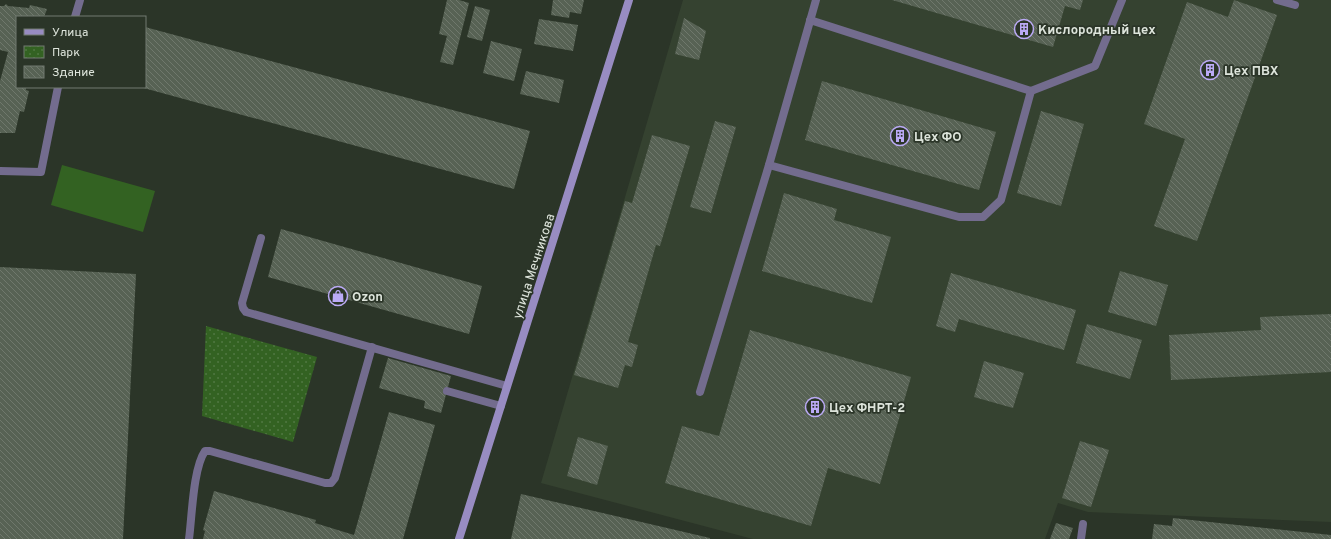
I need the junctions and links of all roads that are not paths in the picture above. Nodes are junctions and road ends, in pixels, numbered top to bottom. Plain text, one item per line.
1 (80, 0) edge
2 (629, 0) edge
3 (816, 0) edge
4 (1122, 0) edge
5 (1277, 0) edge
6 (1295, 5) dead end
7 (76, 16) edge
8 (810, 20) junction
9 (58, 88) edge
10 (1032, 91) junction
11 (769, 166) junction
12 (0, 171) edge
13 (261, 238) dead end
14 (372, 347) junction
15 (507, 386) junction
16 (447, 391) dead end
17 (700, 392) dead end
18 (501, 406) junction
19 (1083, 524) dead end
20 (189, 539) edge
21 (459, 539) edge
22 (1081, 539) edge

1 - 7 lane
2 - 15 main road, улица Мечникова
3 - 8 lane
4 - 10 lane
5 - 6 lane
8 - 10 lane
8 - 11 lane
9 - 12 lane
10 - 11 lane
11 - 17 lane
13 - 14 lane
14 - 15 lane
14 - 20 lane
15 - 18 main road, улица Мечникова
16 - 18 lane
18 - 21 main road, улица Мечникова
19 - 22 lane

